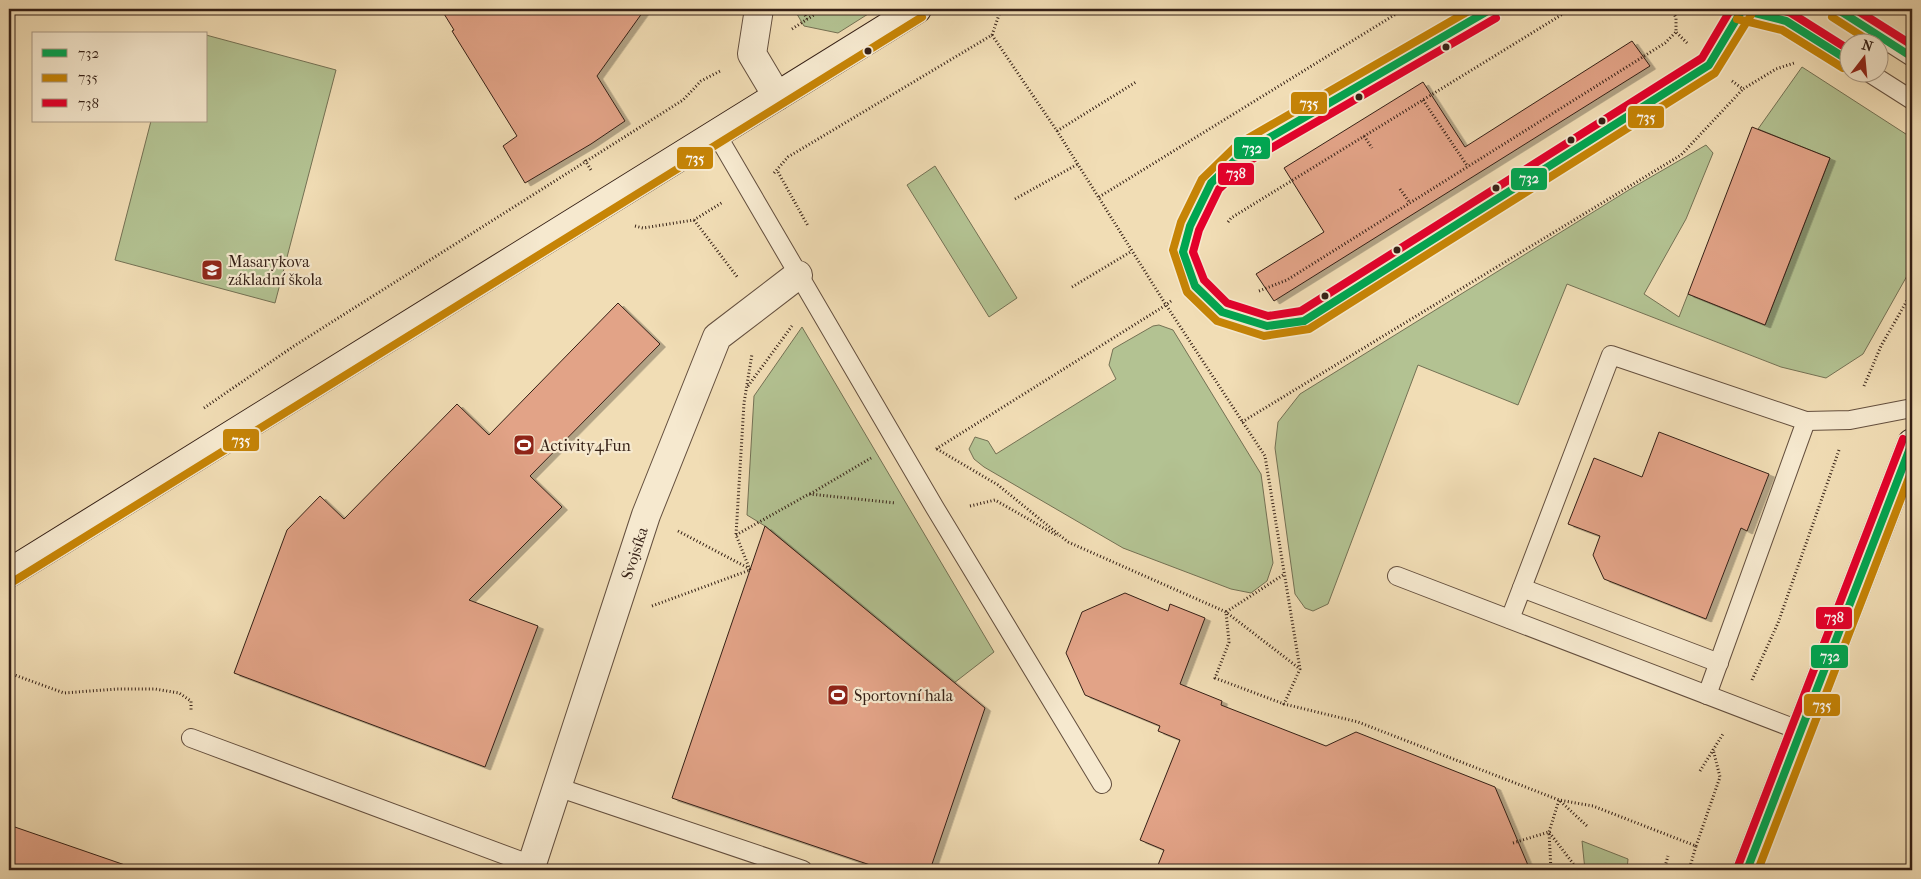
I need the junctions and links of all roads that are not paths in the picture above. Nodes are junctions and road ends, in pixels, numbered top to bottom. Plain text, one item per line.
1 (758, 9) edge
2 (917, 9) edge
3 (1491, 9) edge
4 (1837, 9) edge
5 (1740, 10) edge
6 (1790, 15) edge
7 (1838, 52) edge
8 (1912, 57) edge
9 (1884, 82) edge
10 (778, 96) junction
11 (1912, 100) edge
12 (717, 135) junction
13 (798, 275) junction
14 (1912, 408) edge
15 (1806, 422) junction
16 (1912, 443) edge
17 (9, 573) edge
18 (1397, 576) dead end
19 (1522, 588) junction
20 (1510, 619) junction
21 (1719, 663) junction
22 (1707, 695) junction
23 (1801, 731) junction
24 (191, 738) road end
25 (1102, 784) dead end
26 (557, 787) junction
27 (531, 868) edge
28 (803, 870) edge
29 (1747, 870) edge

1 - 10 main road
2 - 10 main road
3 - 5 lane
4 - 8 lane
5 - 6 lane
6 - 7 lane
9 - 11 lane
10 - 12 main road
12 - 13 lane
12 - 17 main road
13 - 25 lane
13 - 26 main road, Svojsíka
14 - 15 lane
15 - 19 lane
15 - 21 lane
16 - 23 main road
18 - 20 lane
19 - 20 lane
19 - 21 lane
20 - 22 lane
21 - 22 lane
22 - 23 lane
23 - 29 main road
24 - 27 lane
26 - 27 main road, Svojsíka
26 - 28 lane

